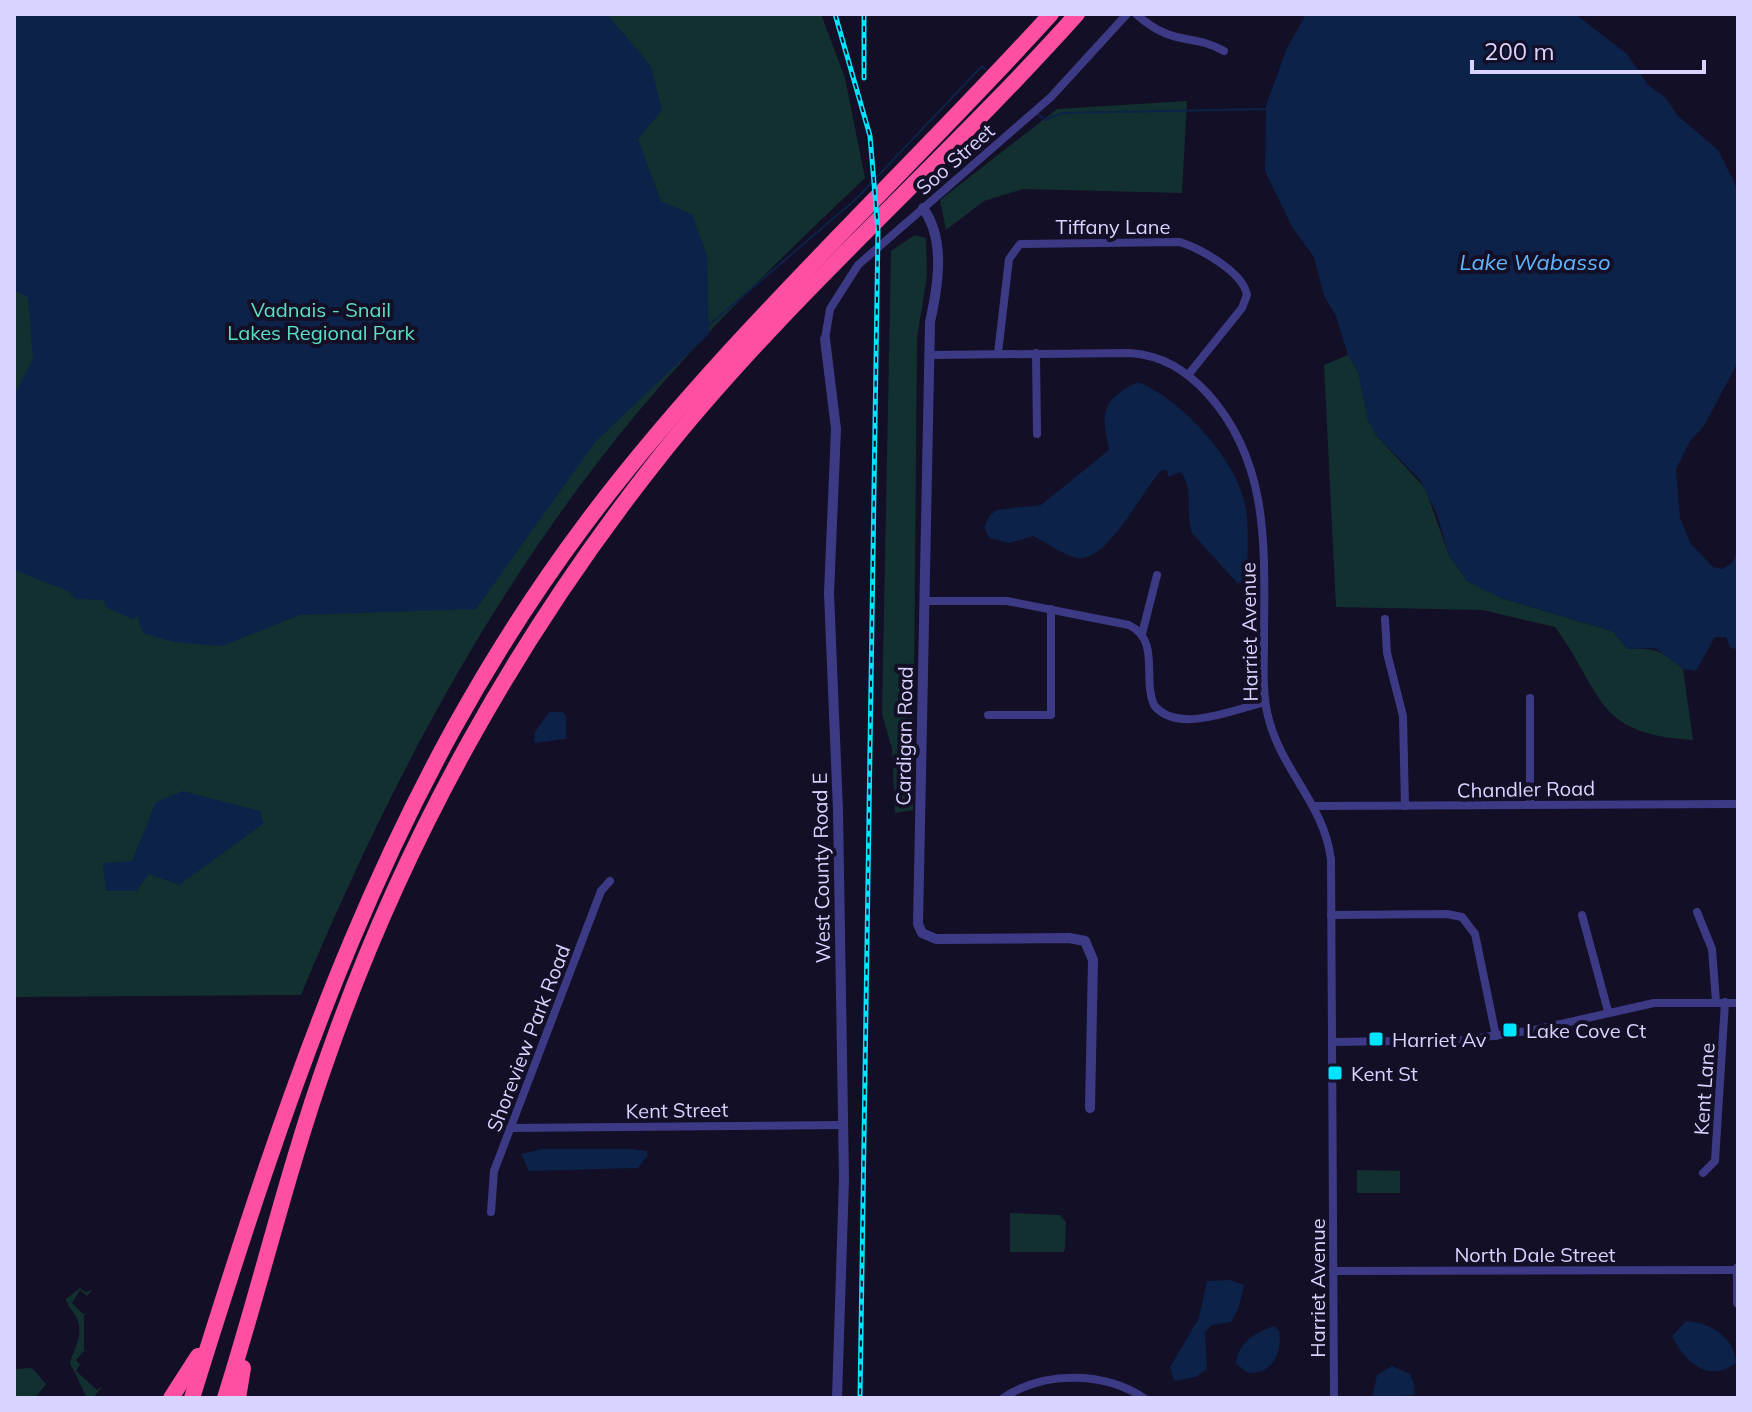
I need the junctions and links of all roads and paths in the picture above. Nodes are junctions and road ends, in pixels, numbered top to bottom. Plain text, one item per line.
1 (1051, 14) edge
2 (1077, 14) edge
3 (1127, 14) edge
4 (1136, 14) edge
5 (1224, 51) dead end
6 (923, 208) junction
7 (825, 339) joint
8 (998, 353) junction
9 (1036, 353) junction
10 (930, 355) junction
11 (1188, 375) junction
12 (1037, 434) dead end
13 (1157, 575) dead end
14 (925, 601) junction
15 (1051, 609) junction
16 (1385, 619) dead end
17 (1142, 634) junction
18 (1530, 698) dead end
19 (1265, 702) junction
20 (988, 715) dead end
21 (1738, 804) edge
22 (1530, 805) junction
23 (1314, 806) junction
24 (1405, 806) junction
25 (610, 881) dead end
26 (1697, 912) dead end
27 (1331, 915) junction
28 (1582, 915) dead end
29 (1721, 1002) junction
30 (1738, 1003) edge
31 (1608, 1011) junction
32 (1496, 1036) junction
33 (1332, 1042) junction
34 (1090, 1108) dead end
35 (844, 1125) junction
36 (510, 1128) junction
37 (1703, 1173) dead end
38 (491, 1212) dead end
39 (1738, 1269) edge
40 (1333, 1271) junction
41 (258, 1293) junction
42 (221, 1303) junction
43 (1738, 1303) edge
44 (171, 1398) edge
45 (192, 1398) edge
46 (225, 1398) edge
47 (238, 1398) edge
48 (837, 1398) edge
49 (1003, 1398) edge
50 (1144, 1398) edge
51 (1334, 1398) edge

1 - 42 highway
2 - 41 highway
3 - 6 street, Soo Street
4 - 5 street
6 - 7 street, Soo Street
6 - 10 street, Cardigan Road
7 - 35 street, West County Road E
8 - 9 street, Harriet Avenue
8 - 10 street, Harriet Avenue
8 - 11 street, Tiffany Lane
9 - 11 street, Harriet Avenue
9 - 12 street
10 - 14 street, Cardigan Road
11 - 19 street, Harriet Avenue
13 - 17 street
14 - 15 street
14 - 34 street, Cardigan Road
15 - 17 street
15 - 20 street
16 - 24 street
17 - 19 street
18 - 22 street
19 - 23 street, Harriet Avenue
21 - 22 street, Chandler Road
22 - 24 street, Chandler Road
23 - 24 street, Chandler Road
23 - 27 street, Harriet Avenue
25 - 36 street, Shoreview Park Road
26 - 29 street, Kent Lane
27 - 32 street
27 - 33 street, Harriet Avenue
28 - 31 street
29 - 30 street
29 - 31 street
29 - 37 street, Kent Lane
31 - 32 street
32 - 33 street
33 - 40 street, Harriet Avenue
35 - 36 street, Kent Street
35 - 48 street, West County Road E
36 - 38 street, Shoreview Park Road
39 - 40 street, North Dale Street
39 - 43 street
40 - 51 street, Harriet Avenue
41 - 46 highway
41 - 47 highway
42 - 44 highway
42 - 45 highway
49 - 50 street

